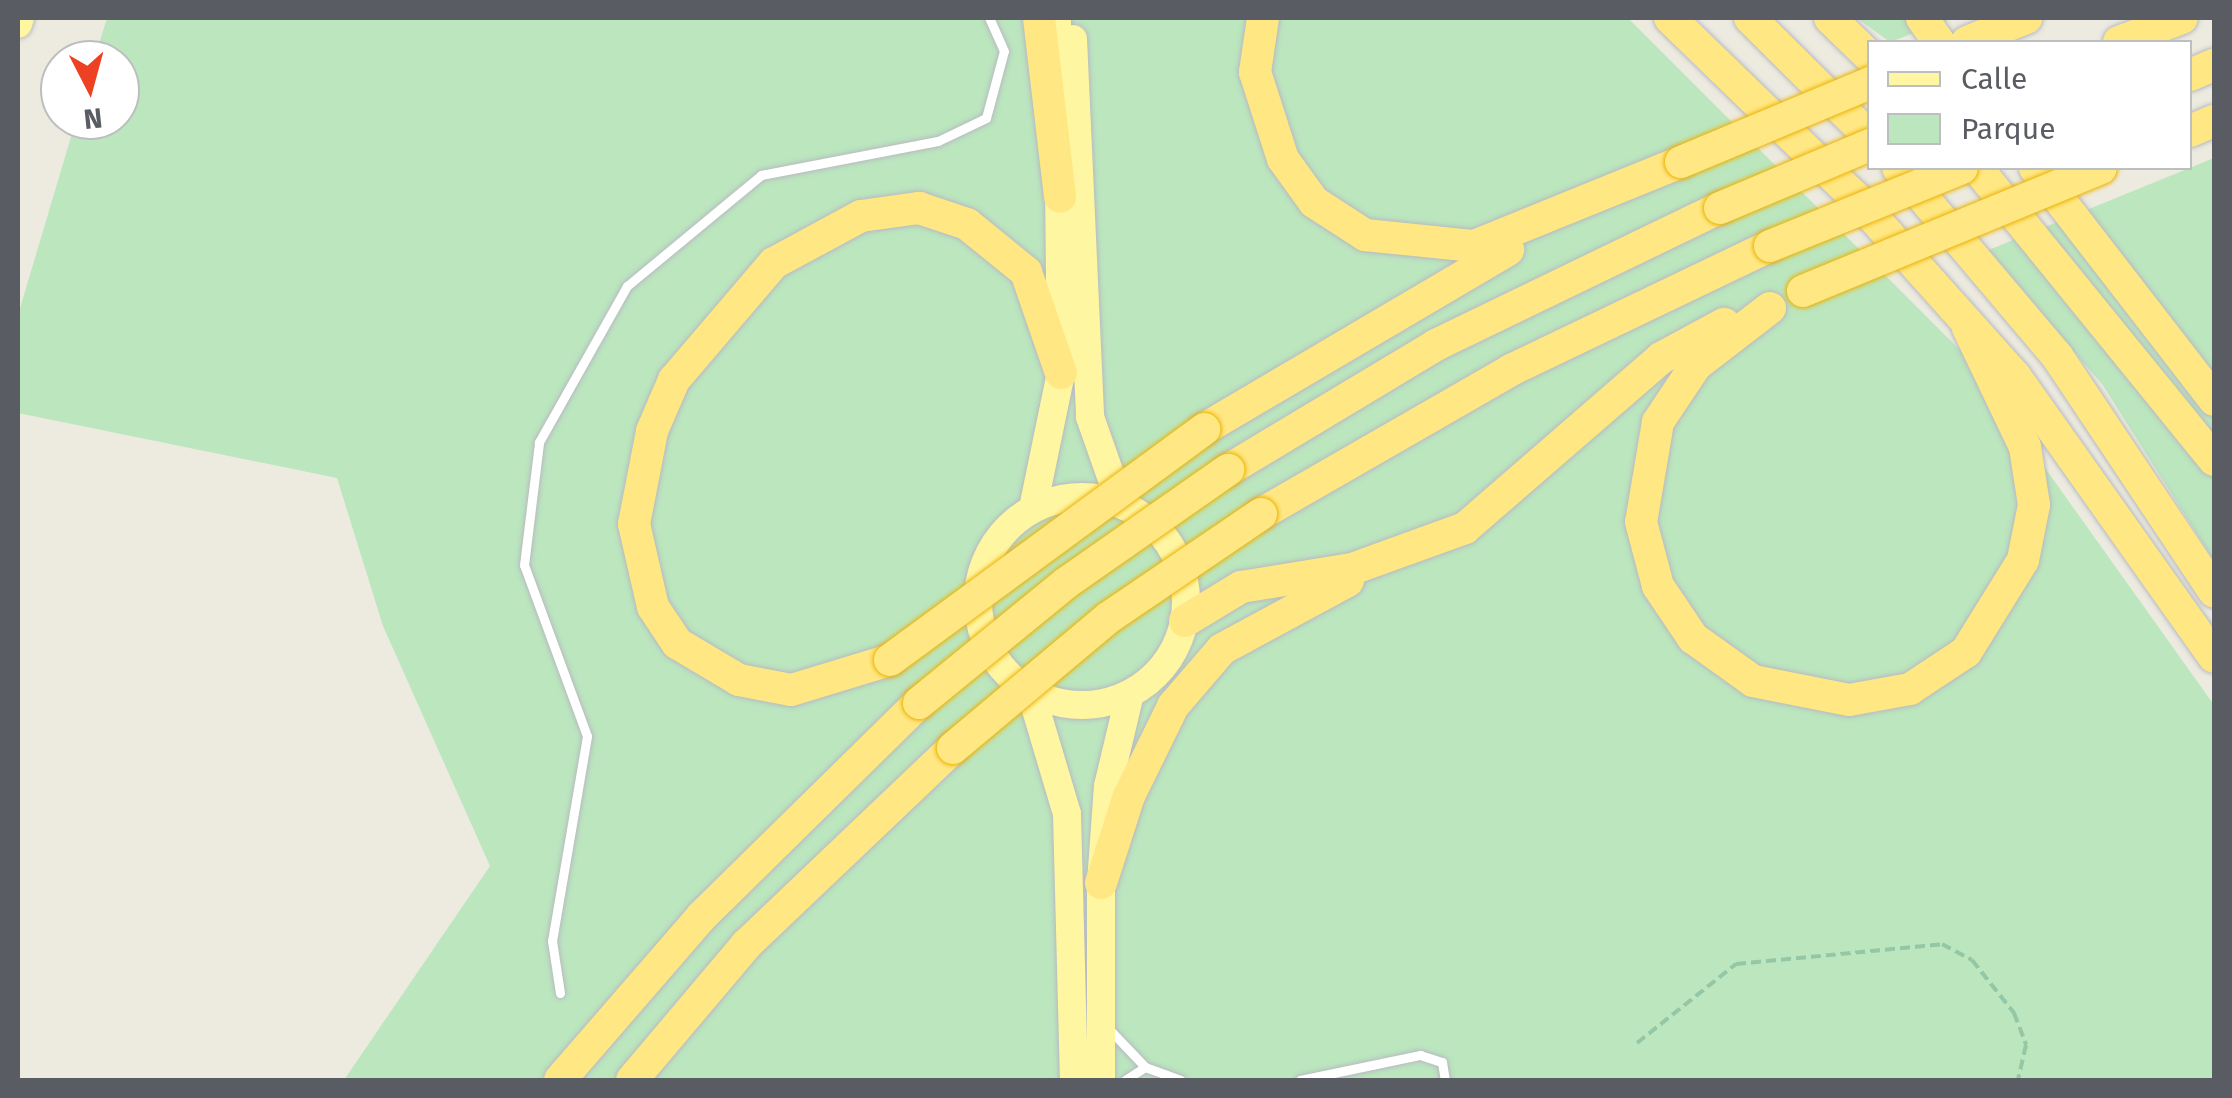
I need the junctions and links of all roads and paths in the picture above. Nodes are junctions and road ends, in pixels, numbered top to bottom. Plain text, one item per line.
1 (990, 18) edge
2 (1039, 18) edge
3 (1057, 18) edge
4 (1072, 18) edge
5 (1263, 18) edge
6 (1670, 18) edge
7 (1750, 18) edge
8 (1830, 18) edge
9 (1922, 18) edge
10 (2026, 18) edge
11 (2182, 18) edge
12 (1938, 40) edge
13 (1972, 40) edge
14 (2124, 40) edge
15 (1867, 53) edge
16 (1867, 85) edge
17 (1867, 134) edge
18 (1867, 147) edge
19 (1682, 162) junction
20 (1900, 170) edge
21 (1957, 170) edge
22 (1979, 170) edge
23 (2037, 170) edge
24 (2096, 170) edge
25 (1060, 196) junction
26 (1770, 308) junction
27 (1968, 328) junction
28 (1061, 373) junction
29 (2214, 400) edge
30 (2214, 460) edge
31 (1120, 502) junction
32 (1033, 508) junction
33 (1432, 546) junction
34 (2214, 591) edge
35 (1185, 621) junction
36 (2214, 657) edge
37 (1031, 693) junction
38 (1130, 694) junction
39 (1101, 883) junction
40 (560, 993) dead end
41 (1100, 1020) junction
42 (1637, 1044) dead end
43 (1145, 1068) junction
44 (1347, 1076) edge
45 (560, 1080) edge
46 (632, 1080) edge
47 (1074, 1080) edge
48 (1101, 1080) edge
49 (1125, 1080) edge
50 (1147, 1080) edge
51 (1181, 1080) edge
52 (1300, 1080) edge
53 (1445, 1080) edge
54 (2018, 1080) edge

1 - 40 lane
2 - 25 highway
3 - 25 main road
4 - 31 main road
5 - 19 highway
6 - 27 highway
7 - 17 highway
8 - 15 highway
9 - 12 highway
10 - 13 highway
11 - 14 highway
16 - 19 highway, bridge
18 - 45 highway, bridge
19 - 28 highway, bridge
20 - 34 highway
21 - 46 highway, bridge
22 - 30 highway
23 - 29 highway
24 - 26 highway, bridge
25 - 28 main road
26 - 27 highway
26 - 33 highway
27 - 36 highway
28 - 32 main road
31 - 32 main road
31 - 35 main road
32 - 37 main road
33 - 35 highway
33 - 39 highway
35 - 38 main road
37 - 38 main road
37 - 47 main road
38 - 39 main road
39 - 41 main road
41 - 43 lane
41 - 48 main road
42 - 54 path
43 - 49 lane
43 - 50 lane
43 - 51 lane
44 - 52 lane
44 - 53 lane

